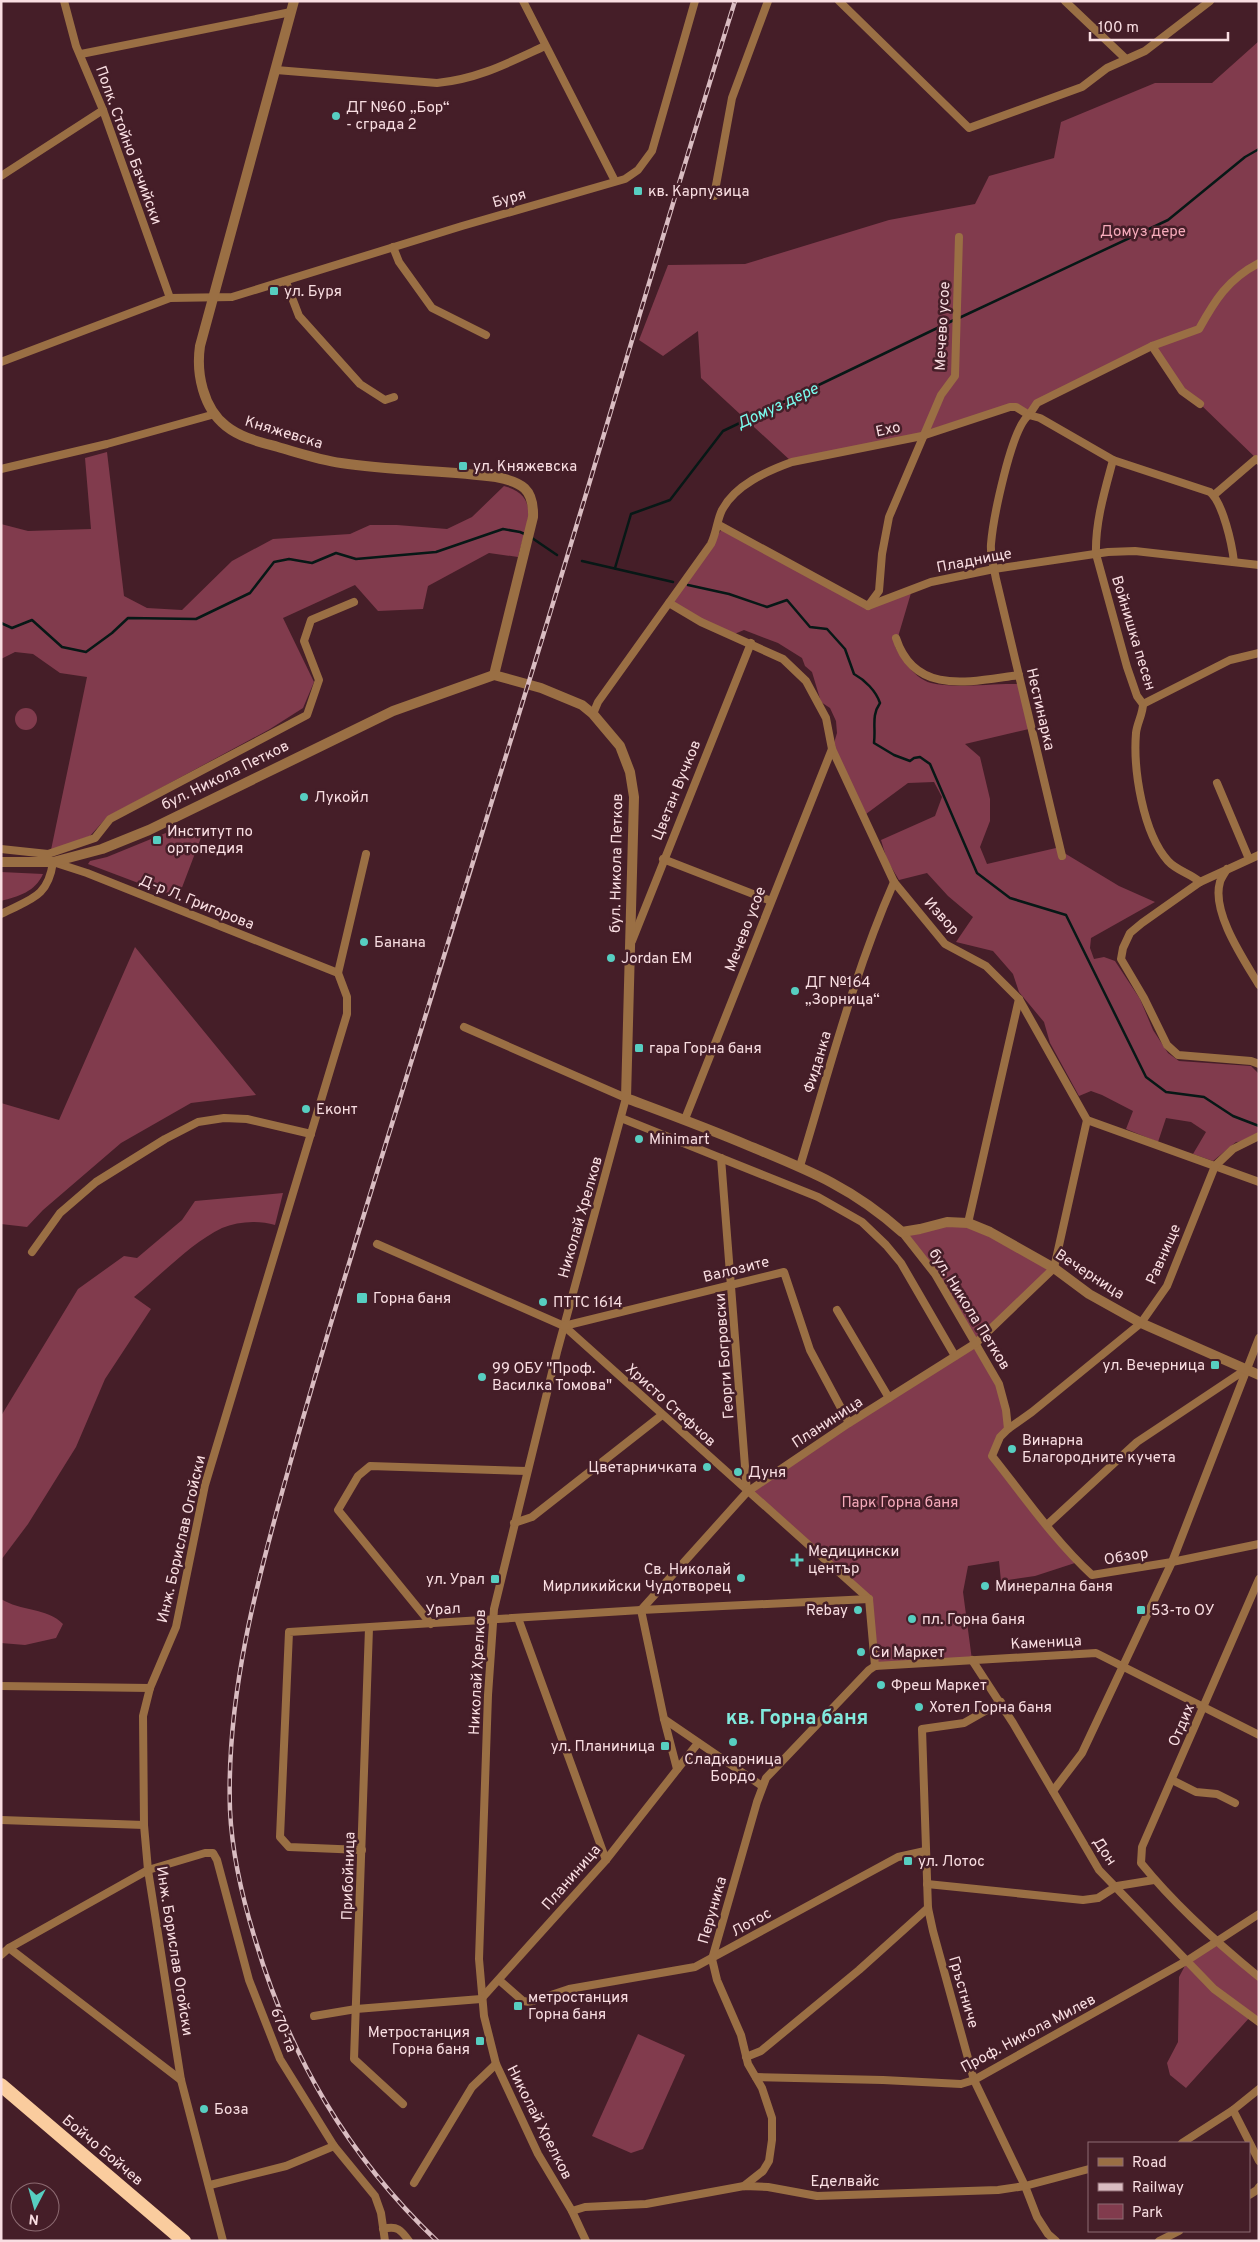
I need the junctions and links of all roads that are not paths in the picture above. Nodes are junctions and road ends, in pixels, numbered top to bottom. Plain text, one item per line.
1 (64, 1) edge
2 (294, 1) edge
3 (523, 1) edge
4 (695, 1) edge
5 (768, 1) edge
6 (838, 1) edge
7 (1064, 1) edge
8 (1210, 1) edge
9 (292, 12) junction
10 (545, 46) junction
11 (81, 54) junction
12 (1126, 59) junction
13 (276, 70) junction
14 (103, 110) junction
15 (1, 176) edge
16 (615, 181) junction
17 (714, 196) dead end
18 (959, 237) dead end
19 (393, 247) junction
20 (1259, 263) edge
21 (286, 282) junction
22 (215, 297) junction
23 (170, 298) junction
24 (486, 335) dead end
25 (1152, 346) junction
26 (1, 362) edge
27 (394, 397) dead end
28 (1200, 404) dead end
29 (215, 414) junction
30 (1029, 415) junction
31 (922, 436) junction
32 (1113, 460) junction
33 (1259, 461) edge
34 (1, 469) edge
35 (1214, 496) junction
36 (719, 524) junction
37 (1096, 554) junction
38 (1234, 562) junction
39 (1259, 565) edge
40 (994, 569) junction
41 (354, 602) dead end
42 (669, 603) junction
43 (868, 606) junction
44 (896, 638) dead end
45 (751, 643) junction
46 (1259, 653) edge
47 (494, 675) junction
48 (1019, 675) junction
49 (1143, 704) junction
50 (593, 714) junction
51 (832, 749) junction
52 (1217, 782) dead end
53 (1, 849) edge
54 (366, 854) dead end
55 (1259, 855) edge
56 (1062, 856) dead end
57 (50, 858) junction
58 (663, 859) junction
59 (1249, 859) junction
60 (1, 862) edge
61 (1227, 869) junction
62 (894, 882) junction
63 (1200, 882) junction
64 (771, 901) junction
65 (1, 914) edge
66 (629, 949) junction
67 (338, 973) junction
68 (1259, 985) edge
69 (1019, 1000) junction
70 (464, 1027) dead end
71 (1259, 1064) edge
72 (626, 1098) junction
73 (621, 1118) junction
74 (685, 1119) junction
75 (1087, 1120) junction
76 (311, 1134) junction
77 (1259, 1136) edge
78 (721, 1158) junction
79 (800, 1166) junction
80 (1215, 1166) junction
81 (1259, 1182) edge
82 (968, 1223) junction
83 (902, 1232) junction
84 (377, 1244) dead end
85 (32, 1252) dead end
86 (1054, 1268) junction
87 (732, 1284) junction
88 (837, 1310) dead end
89 (1141, 1323) junction
90 (564, 1326) junction
91 (1259, 1338) edge
92 (976, 1342) junction
93 (955, 1356) junction
94 (1246, 1370) junction
95 (1259, 1375) edge
96 (889, 1398) junction
97 (662, 1415) junction
98 (849, 1423) junction
99 (1008, 1429) junction
100 (992, 1456) joint
101 (527, 1471) junction
102 (747, 1492) junction
103 (514, 1523) junction
104 (1047, 1525) junction
105 (1259, 1544) edge
106 (1172, 1562) junction
107 (1259, 1580) edge
108 (869, 1599) junction
109 (641, 1610) junction
110 (518, 1618) junction
111 (492, 1620) junction
112 (431, 1624) junction
113 (369, 1628) junction
114 (972, 1660) junction
115 (875, 1666) junction
116 (1122, 1667) junction
117 (1, 1686) edge
118 (150, 1688) junction
119 (1001, 1702) junction
120 (1204, 1706) junction
121 (664, 1720) junction
122 (1259, 1734) edge
123 (698, 1742) junction
124 (677, 1770) junction
125 (1172, 1780) junction
126 (762, 1786) junction
127 (1053, 1791) junction
128 (1235, 1803) dead end
129 (1, 1820) edge
130 (144, 1825) junction
131 (362, 1850) junction
132 (925, 1851) junction
133 (606, 1860) junction
134 (148, 1870) junction
135 (1154, 1880) junction
136 (927, 1884) junction
137 (1117, 1886) junction
138 (928, 1908) junction
139 (1259, 1914) edge
140 (1216, 1942) junction
141 (9, 1948) junction
142 (1, 1955) edge
143 (712, 1960) junction
144 (1188, 1960) junction
145 (1259, 1976) edge
146 (499, 1980) junction
147 (481, 1999) junction
148 (356, 2010) junction
149 (314, 2016) dead end
150 (1259, 2022) edge
151 (746, 2058) junction
152 (496, 2064) junction
153 (756, 2077) junction
154 (181, 2080) junction
155 (974, 2080) junction
156 (1, 2085) edge
157 (1259, 2089) edge
158 (403, 2104) dead end
159 (1232, 2110) junction
160 (1184, 2142) edge
161 (1249, 2142) edge
162 (1250, 2144) edge
163 (334, 2146) junction
164 (1259, 2161) edge
165 (1088, 2169) edge
166 (414, 2183) dead end
167 (210, 2185) junction
168 (744, 2186) junction
169 (1025, 2186) junction
170 (572, 2211) junction
171 (384, 2229) junction
172 (1177, 2232) edge
173 (184, 2241) edge
174 (223, 2241) edge
175 (385, 2241) edge
176 (409, 2241) edge
177 (586, 2241) edge
178 (1056, 2241) edge
179 (1159, 2241) edge

1 - 11 street, Полк. Стойно Бачийски
2 - 9 street, Княжевска
3 - 10 street
4 - 16 street, Буря
5 - 17 street
6 - 12 street
7 - 12 street
8 - 12 street
9 - 11 street
9 - 13 street, Княжевска
10 - 13 street
10 - 16 street
11 - 14 street, Полк. Стойно Бачийски
13 - 22 street, Княжевска
14 - 15 street
14 - 23 street, Полк. Стойно Бачийски
16 - 19 street, Буря
18 - 31 street, Мечево усое
19 - 21 street, Буря
19 - 24 street
20 - 25 street
21 - 22 street, Буря
21 - 27 street
22 - 23 street, Буря
22 - 29 street, Княжевска
23 - 26 street, Буря
25 - 28 street
25 - 30 street
29 - 34 street
29 - 47 street, Княжевска
30 - 31 street, Ехо
30 - 32 street, Ехо
30 - 40 street, Нестинарка
31 - 36 street, Ехо
31 - 43 street, Мечево усое
32 - 35 street, Ехо
32 - 37 street, Войнишка песен
33 - 35 street
35 - 38 street
36 - 42 street, Ехо
36 - 43 street
37 - 38 street, Пладнище
37 - 40 street, Пладнище
37 - 49 street, Войнишка песен
38 - 39 street, Пладнище
40 - 43 street, Пладнище
40 - 48 street, Нестинарка
41 - 57 street
42 - 45 street, Извор
42 - 50 street, Ехо
44 - 48 street
45 - 51 street, Извор
45 - 58 street, Цветан Вучков
46 - 49 street
47 - 50 street, бул. Никола Петков
47 - 57 street, бул. Никола Петков
48 - 56 street, Нестинарка
49 - 63 street, Войнишка песен
50 - 66 street, бул. Никола Петков
51 - 62 street, Извор
51 - 64 street, Мечево усое
52 - 59 street
53 - 57 street, бул. Никола Петков
54 - 67 street
55 - 59 street
57 - 60 street, бул. Никола Петков
57 - 65 street
57 - 67 street, Д-р Л. Григорова
58 - 64 street
58 - 66 street, Цветан Вучков
59 - 61 street
61 - 63 street
61 - 68 street
62 - 69 street, Извор
62 - 79 street, Фиданка
63 - 71 street
64 - 74 street, Мечево усое
66 - 72 street, бул. Никола Петков
67 - 76 street, Инж. Борислав Огойски
69 - 75 street, Извор
69 - 82 street
70 - 72 street
72 - 73 street, Николай Хрелков
72 - 74 street, бул. Никола Петков
73 - 78 street
73 - 90 street, Николай Хрелков
74 - 79 street, бул. Никола Петков
75 - 80 street
75 - 86 street
76 - 85 street
76 - 118 street, Инж. Борислав Огойски
77 - 80 street, Равнище
78 - 87 street, Георги Богровски
78 - 93 street
79 - 83 street, бул. Никола Петков
80 - 81 street
80 - 89 street, Равнище
82 - 83 street, Вечерница
82 - 86 street, Вечерница
83 - 92 street, бул. Никола Петков
84 - 90 street, Христо Стефчов
86 - 89 street, Вечерница
86 - 92 street, Планиница
87 - 90 street, Валозите
87 - 98 street, Валозите
87 - 102 street, Георги Богровски
88 - 96 street
89 - 94 street, Вечерница
89 - 99 street, Равнище
90 - 97 street, Христо Стефчов
90 - 101 street, Николай Хрелков
91 - 94 street
92 - 93 street, Планиница
92 - 99 street, бул. Никола Петков
93 - 96 street, Планиница
94 - 95 street, Вечерница
94 - 104 street
94 - 106 street
96 - 98 street, Планиница
97 - 102 street, Христо Стефчов
97 - 103 street
98 - 102 street, Планиница
99 - 100 street, Равнище
100 - 104 street, Обзор
101 - 103 street, Николай Хрелков
101 - 112 street
102 - 108 street, Христо Стефчов
102 - 109 street, Планиница
103 - 111 street, Николай Хрелков
104 - 106 street, Обзор
105 - 106 street, Обзор
106 - 116 street
107 - 120 street, Отдих
108 - 109 street, Урал
108 - 115 street
109 - 110 street, Урал
109 - 121 street
110 - 111 street, Урал
110 - 133 street
111 - 112 street, Урал
111 - 147 street, Николай Хрелков
112 - 113 street, Урал
113 - 131 street, Прибойница
113 - 131 street, Урал
114 - 115 street, Каменица
114 - 116 street, Каменица
114 - 119 street, Дон
115 - 126 street, Перуника
116 - 120 street, Каменица
116 - 127 street
117 - 118 street
118 - 130 street, Инж. Борислав Огойски
119 - 127 street, Дон
119 - 132 street, Гръстниче
120 - 122 street, Каменица
120 - 125 street, Отдих
121 - 123 street
121 - 124 street
123 - 124 street, Планиница
123 - 126 street
124 - 133 street, Планиница
125 - 128 street
125 - 135 street, Отдих
126 - 143 street, Перуника
127 - 137 street, Дон
129 - 130 street
130 - 134 street, Инж. Борислав Огойски
131 - 148 street, Прибойница
132 - 136 street, Гръстниче
132 - 143 street, Лотос
133 - 146 street, Планиница
134 - 141 street
134 - 154 street, Инж. Борислав Огойски
134 - 163 street, 670-та
135 - 137 street
135 - 140 street
136 - 137 street
136 - 138 street, Гръстниче
137 - 144 street, Дон
138 - 151 street
138 - 155 street, Гръстниче
139 - 140 street, Проф. Никола Милев
140 - 144 street, Проф. Никола Милев
140 - 145 street
141 - 142 street
141 - 154 street
143 - 146 street, Лотос
143 - 151 street, Перуника
144 - 150 street, Дон
144 - 155 street, Проф. Никола Милев
146 - 147 street, Планиница
147 - 148 street
147 - 152 street, Николай Хрелков
148 - 149 street
148 - 158 street, Прибойница
151 - 153 street, Перуника
152 - 166 street
152 - 170 street, Николай Хрелков
153 - 155 street, Проф. Никола Милев
153 - 168 street, Перуника
154 - 167 street, Инж. Борислав Огойски
155 - 169 street, Гръстниче
156 - 173 highway, Бойчо Бойчев
157 - 159 street
159 - 160 street
159 - 161 street
162 - 164 street
163 - 167 street
163 - 171 street, 670-та
165 - 169 street, Еделвайс
167 - 174 street, Инж. Борислав Огойски
168 - 169 street, Еделвайс
168 - 170 street, Еделвайс
169 - 178 street, Гръстниче
170 - 177 street, Николай Хрелков
171 - 175 street
171 - 176 street
172 - 179 street

